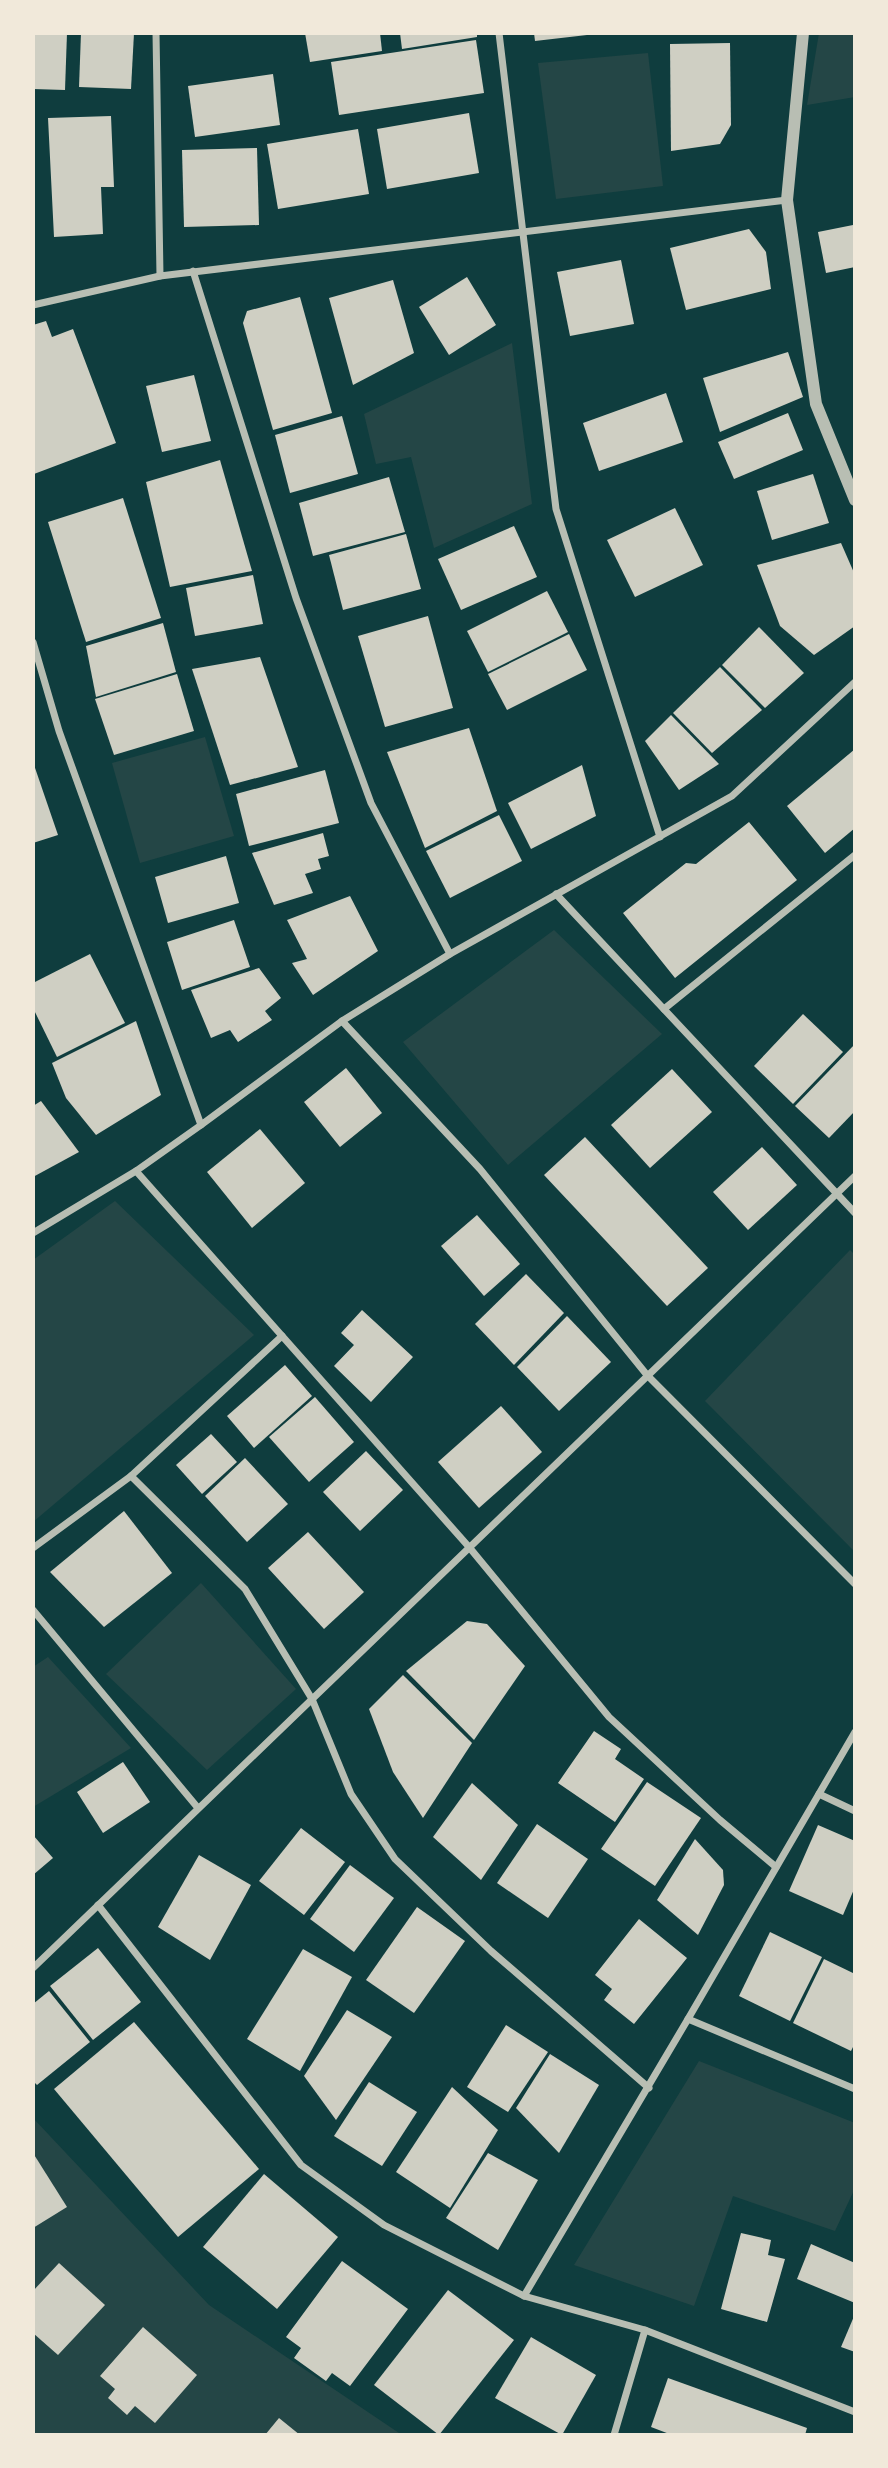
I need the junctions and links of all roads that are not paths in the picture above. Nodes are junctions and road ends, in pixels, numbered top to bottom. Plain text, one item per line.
1 (156, 33) edge
2 (499, 33) edge
3 (803, 33) edge
4 (788, 200) junction
5 (523, 231) junction
6 (193, 271) junction
7 (160, 276) junction
8 (33, 305) edge
9 (855, 500) edge
10 (33, 642) edge
11 (855, 682) edge
12 (660, 837) junction
13 (855, 855) edge
14 (556, 894) junction
15 (450, 954) junction
16 (664, 1009) junction
17 (342, 1021) junction
18 (201, 1125) junction
19 (136, 1171) junction
20 (855, 1176) edge
21 (836, 1194) junction
22 (855, 1213) edge
23 (33, 1233) edge
24 (282, 1336) junction
25 (647, 1376) junction
26 (131, 1476) junction
27 (33, 1548) edge
28 (469, 1548) junction
29 (855, 1584) edge
30 (33, 1611) edge
31 (312, 1699) junction
32 (855, 1732) edge
33 (819, 1794) junction
34 (198, 1808) junction
35 (855, 1811) edge
36 (776, 1867) junction
37 (98, 1905) junction
38 (33, 1968) edge
39 (688, 2019) junction
40 (649, 2088) junction
41 (855, 2089) edge
42 (524, 2296) junction
43 (645, 2330) junction
44 (855, 2412) edge
45 (614, 2435) edge

1 - 7 street
2 - 5 street
3 - 4 street
4 - 5 street
4 - 9 street
5 - 6 street
5 - 12 street
6 - 7 street
6 - 15 street
7 - 8 street
10 - 18 street
11 - 12 street
12 - 14 street
13 - 16 street
14 - 15 street
14 - 16 street
15 - 17 street
16 - 21 street
17 - 18 street
17 - 25 street
18 - 19 street
19 - 23 street
19 - 24 street
20 - 21 street
21 - 22 street
21 - 25 street
24 - 26 street
24 - 28 street
25 - 28 street
25 - 29 street
26 - 27 street
26 - 31 street
28 - 31 street
28 - 36 street
30 - 34 street
31 - 34 street
31 - 40 street
32 - 33 street
33 - 35 street
33 - 36 street
34 - 37 street
36 - 39 street
37 - 38 street
37 - 42 street
39 - 40 street
39 - 41 street
40 - 42 street
42 - 43 street
43 - 44 street
43 - 45 street

